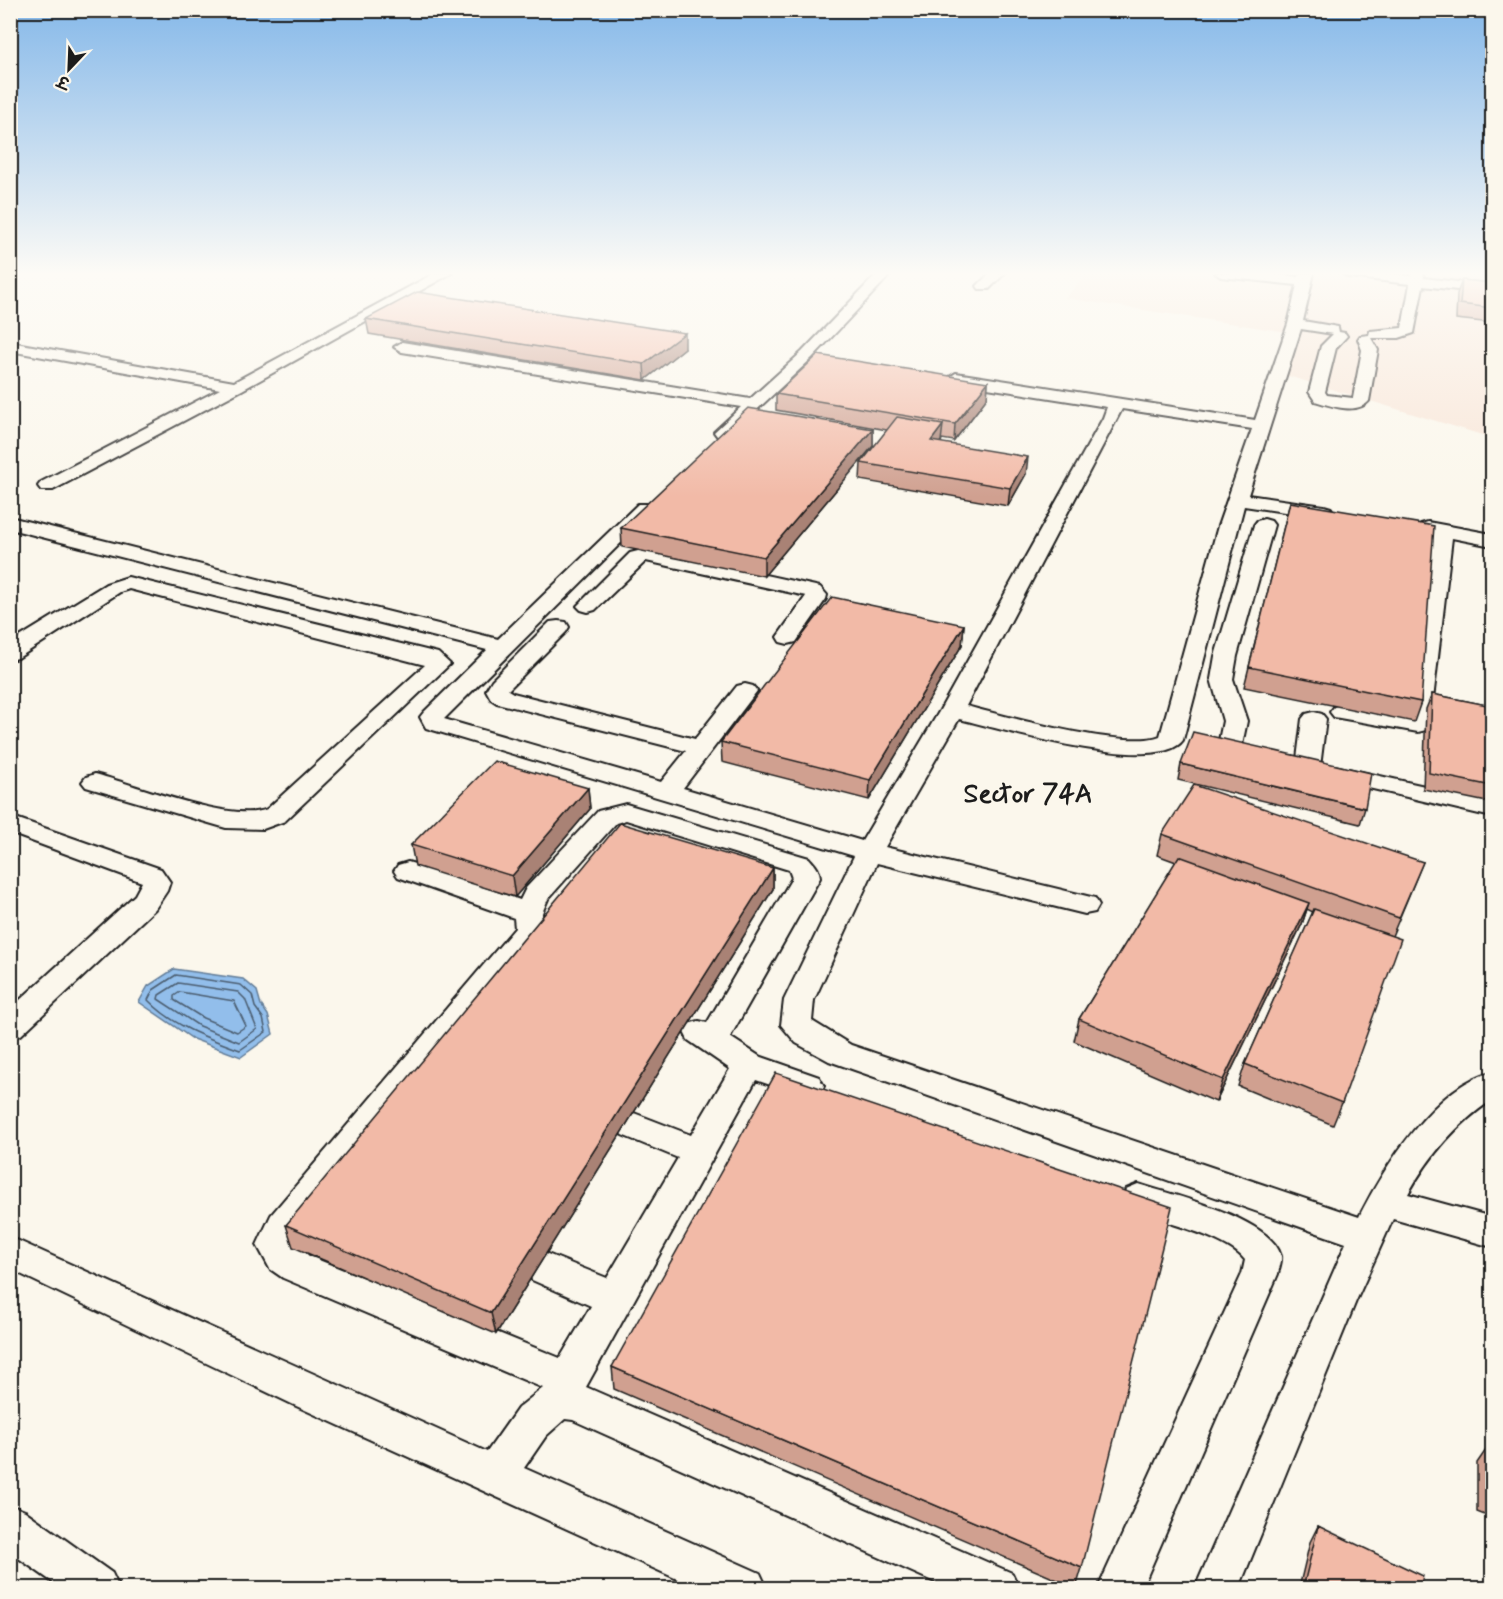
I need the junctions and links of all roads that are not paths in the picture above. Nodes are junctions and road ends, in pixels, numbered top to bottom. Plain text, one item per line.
1 (19, 348) edge
2 (309, 348) edge
3 (402, 348) edge
4 (814, 348) edge
5 (1287, 348) edge
6 (807, 355) junction
7 (830, 359) edge
8 (945, 376) edge
9 (236, 387) junction
10 (1116, 403) junction
11 (753, 404) junction
12 (1262, 426) junction
13 (713, 442) edge
14 (47, 486) dead end
15 (662, 492) edge
16 (1238, 499) junction
17 (1341, 515) edge
18 (10, 523) edge
19 (1264, 525) dead end
20 (1409, 525) edge
21 (1443, 530) junction
22 (1492, 540) edge
23 (594, 558) junction
24 (629, 565) junction
25 (208, 573) junction
26 (256, 585) junction
27 (176, 594) junction
28 (588, 606) dead end
29 (227, 607) junction
30 (347, 608) junction
31 (404, 622) junction
32 (558, 627) dead end
33 (320, 630) junction
34 (789, 637) dead end
35 (378, 645) junction
36 (502, 647) junction
37 (10, 653) edge
38 (745, 691) dead end
39 (952, 710) junction
40 (1342, 712) edge
41 (1314, 719) dead end
42 (1210, 747) junction
43 (702, 748) junction
44 (95, 782) dead end
45 (667, 792) junction
46 (1492, 809) edge
47 (10, 824) edge
48 (869, 852) junction
49 (408, 872) dead end
50 (1085, 905) dead end
51 (528, 913) junction
52 (10, 1027) edge
53 (748, 1065) junction
54 (1492, 1084) edge
55 (838, 1096) edge
56 (634, 1126) dead end
57 (699, 1152) junction
58 (1109, 1189) edge
59 (1384, 1202) junction
60 (1492, 1232) edge
61 (1367, 1235) junction
62 (10, 1252) edge
63 (545, 1269) dead end
64 (615, 1299) junction
65 (563, 1390) junction
66 (495, 1476) junction
67 (10, 1526) edge
68 (97, 1588) edge
69 (745, 1588) edge
70 (997, 1588) edge
71 (1120, 1588) edge
72 (1217, 1588) edge

1 - 9 street
2 - 9 street
3 - 11 street
4 - 6 street
5 - 12 street
6 - 7 street
6 - 11 street
8 - 10 street
9 - 14 street
10 - 12 street
10 - 39 street
11 - 13 street
12 - 16 street
15 - 23 street
16 - 17 street
16 - 42 street
18 - 25 street
19 - 42 street
20 - 21 street
21 - 22 street
21 - 40 street
23 - 24 street
23 - 36 street
24 - 28 street
24 - 34 street
25 - 26 street
25 - 27 street
26 - 29 street
26 - 30 street
27 - 29 street
27 - 37 street
29 - 33 street
30 - 31 street
30 - 33 street
31 - 35 street
31 - 36 street
32 - 43 street
33 - 35 street
35 - 44 street
36 - 45 street
38 - 43 street
39 - 42 street
39 - 48 street
41 - 46 street
43 - 45 street
45 - 48 street
47 - 52 street
48 - 50 street
48 - 61 street
49 - 51 street
51 - 53 street
51 - 65 street
53 - 55 street
53 - 57 street
54 - 59 street
56 - 57 street
57 - 64 street
58 - 71 street
59 - 60 street
59 - 61 street
61 - 72 street
62 - 66 street
63 - 64 street
64 - 65 street
65 - 66 street
65 - 70 street
66 - 69 street
67 - 68 street

